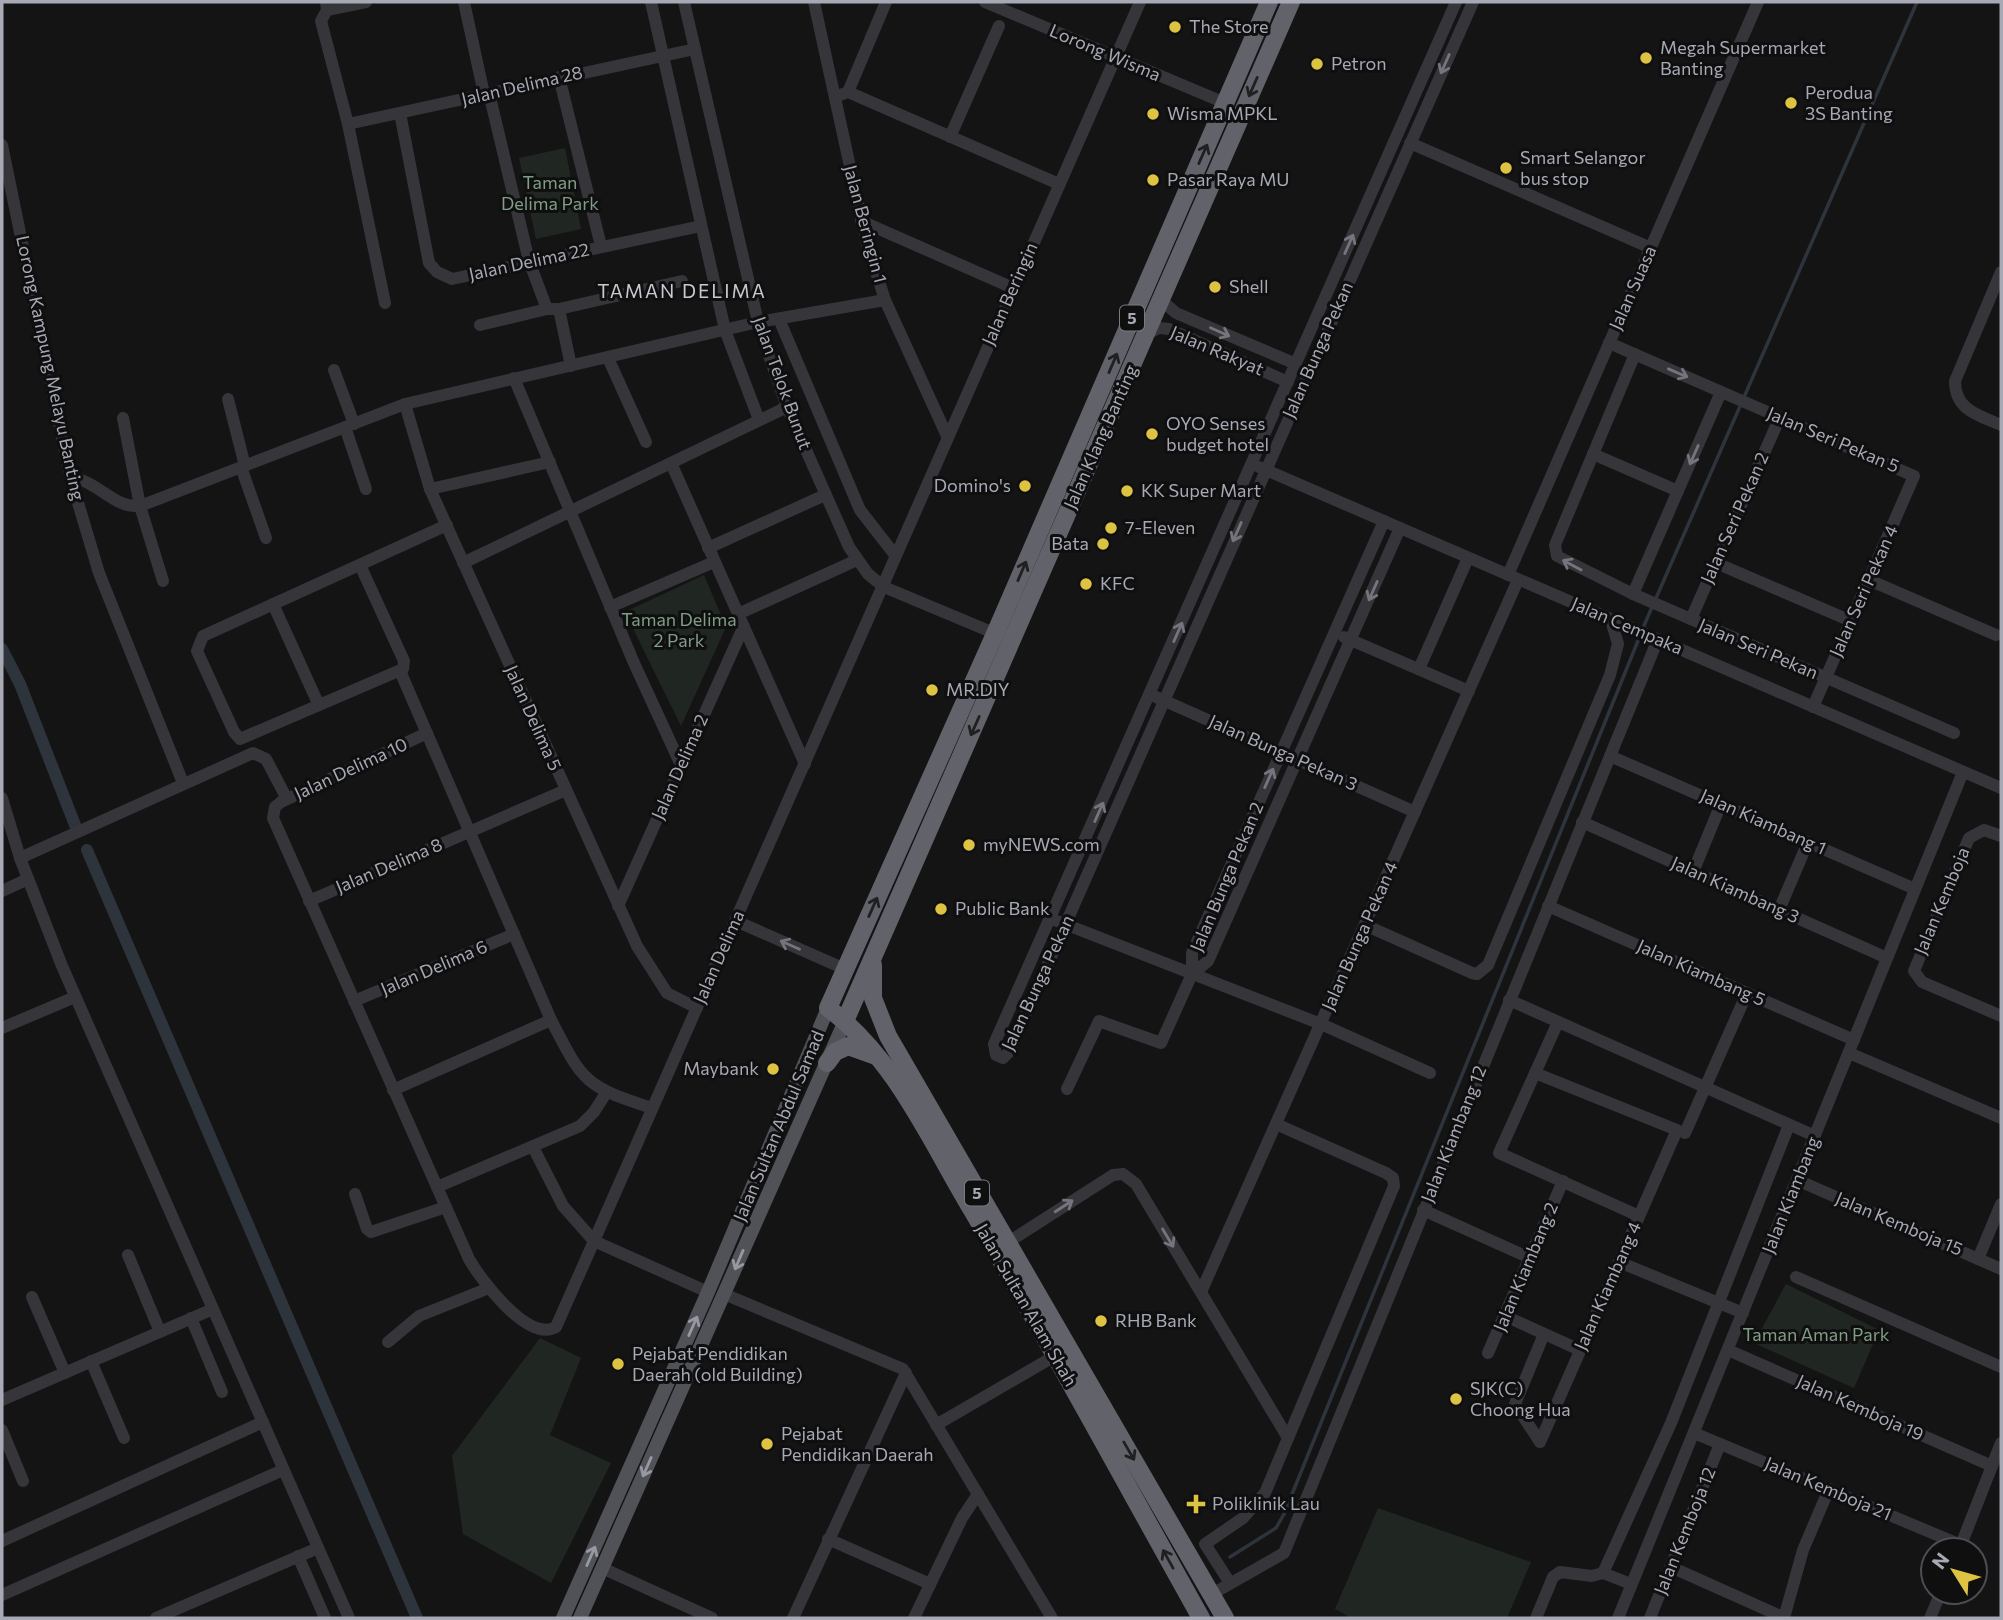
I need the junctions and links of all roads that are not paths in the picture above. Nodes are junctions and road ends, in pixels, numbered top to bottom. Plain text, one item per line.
1 (366, 2) edge
2 (464, 2) edge
3 (651, 2) edge
4 (684, 2) edge
5 (814, 2) edge
6 (886, 2) edge
7 (985, 2) edge
8 (1140, 2) edge
9 (1269, 2) edge
10 (1291, 2) edge
11 (1456, 2) edge
12 (1473, 2) edge
13 (1758, 2) edge
14 (326, 6) edge
15 (999, 26) dead end
16 (1444, 30) junction
17 (1458, 36) junction
18 (695, 49) junction
19 (661, 55) junction
20 (1115, 58) junction
21 (559, 77) junction
22 (848, 92) junction
23 (487, 93) junction
24 (835, 97) junction
25 (1225, 103) junction
26 (400, 113) junction
27 (348, 124) junction
28 (950, 136) junction
29 (1410, 143) junction
30 (2, 145) edge
31 (1059, 184) junction
32 (861, 221) junction
33 (701, 226) junction
34 (601, 246) junction
35 (1651, 248) junction
36 (529, 261) junction
37 (2001, 272) edge
38 (682, 281) dead end
39 (1013, 288) junction
40 (885, 300) junction
41 (1161, 300) junction
42 (385, 303) dead end
43 (553, 309) junction
44 (779, 319) junction
45 (758, 322) junction
46 (480, 325) dead end
47 (725, 330) junction
48 (1145, 335) junction
49 (1609, 343) junction
50 (1635, 355) junction
51 (608, 358) junction
52 (1296, 364) junction
53 (571, 366) junction
54 (334, 370) dead end
55 (514, 378) junction
56 (1289, 382) junction
57 (1727, 394) junction
58 (228, 399) dead end
59 (405, 404) junction
60 (787, 407) junction
61 (1780, 417) junction
62 (123, 418) dead end
63 (759, 420) junction
64 (2001, 425) edge
65 (350, 426) junction
66 (947, 436) junction
67 (646, 442) dead end
68 (1593, 454) junction
69 (550, 461) junction
70 (671, 463) junction
71 (1252, 463) junction
72 (243, 466) junction
73 (1265, 470) junction
74 (71, 476) junction
75 (1914, 476) joint
76 (366, 489) dead end
77 (430, 489) junction
78 (1678, 491) junction
79 (825, 495) junction
80 (140, 506) junction
81 (570, 511) junction
82 (1384, 521) junction
83 (447, 525) junction
84 (1400, 528) junction
85 (266, 538) dead end
86 (708, 548) junction
87 (895, 555) junction
88 (1468, 558) junction
89 (857, 561) junction
90 (714, 562) junction
91 (1716, 562) junction
92 (463, 563) junction
93 (360, 565) junction
94 (1513, 577) junction
95 (1869, 579) junction
96 (163, 580) dead end
97 (884, 587) junction
98 (1637, 596) junction
99 (273, 604) junction
100 (610, 607) junction
101 (738, 614) junction
102 (1691, 619) junction
103 (1611, 620) junction
104 (1851, 621) junction
105 (743, 628) junction
106 (1334, 632) junction
107 (1996, 635) dead end
108 (1004, 637) junction
109 (1658, 639) junction
110 (1351, 640) junction
111 (1419, 669) junction
112 (400, 671) junction
113 (1826, 678) junction
114 (1469, 691) junction
115 (1157, 698) junction
116 (317, 701) dead end
117 (1813, 707) junction
118 (427, 733) junction
119 (1954, 733) dead end
120 (1281, 752) junction
121 (1610, 756) junction
122 (1298, 760) junction
123 (805, 764) junction
124 (681, 765) junction
125 (1963, 772) junction
126 (183, 783) junction
127 (2001, 788) edge
128 (566, 790) junction
129 (2, 798) edge
130 (287, 799) junction
131 (1721, 804) junction
132 (1415, 812) junction
133 (1583, 822) junction
134 (470, 832) junction
135 (2001, 836) edge
136 (1808, 842) junction
137 (20, 858) junction
138 (1693, 872) junction
139 (28, 879) junction
140 (1915, 889) junction
141 (2, 891) edge
142 (309, 901) junction
143 (618, 906) junction
144 (1548, 906) junction
145 (1779, 910) junction
146 (1052, 919) junction
147 (736, 921) junction
148 (1065, 925) junction
149 (1365, 926) junction
150 (514, 934) junction
151 (874, 954) junction
152 (1887, 958) junction
153 (845, 969) junction
154 (1192, 974) junction
155 (836, 990) junction
156 (1747, 993) junction
157 (75, 997) junction
158 (1509, 1000) junction
159 (354, 1001) junction
160 (853, 1003) junction
161 (697, 1008) junction
162 (828, 1008) junction
163 (2001, 1016) edge
164 (551, 1020) junction
165 (845, 1020) junction
166 (1558, 1022) junction
167 (1321, 1024) junction
168 (2, 1028) edge
169 (888, 1036) junction
170 (1854, 1040) junction
171 (1849, 1053) junction
172 (882, 1060) junction
173 (827, 1063) junction
174 (1430, 1073) dead end
175 (1535, 1073) junction
176 (1707, 1088) junction
177 (1067, 1089) dead end
178 (393, 1090) junction
179 (606, 1093) junction
180 (652, 1108) junction
181 (2001, 1118) edge
182 (1276, 1124) junction
183 (1789, 1125) junction
184 (1681, 1132) junction
185 (1815, 1136) junction
186 (533, 1147) junction
187 (1797, 1180) junction
188 (1563, 1181) junction
189 (437, 1187) junction
190 (355, 1194) dead end
191 (2001, 1203) edge
192 (446, 1207) junction
193 (1423, 1210) junction
194 (1639, 1216) junction
195 (594, 1241) junction
196 (1007, 1243) junction
197 (128, 1255) dead end
198 (1530, 1258) junction
199 (1978, 1259) junction
200 (1619, 1262) junction
201 (2001, 1269) edge
202 (1796, 1277) dead end
203 (489, 1288) junction
204 (708, 1292) junction
205 (1201, 1292) junction
206 (724, 1294) junction
207 (32, 1297) dead end
208 (1719, 1303) junction
209 (213, 1309) junction
210 (1743, 1313) junction
211 (1505, 1316) junction
212 (191, 1318) junction
213 (160, 1332) junction
214 (1544, 1334) junction
215 (388, 1342) dead end
216 (1580, 1350) junction
217 (1728, 1350) junction
218 (1063, 1351) junction
219 (1488, 1353) dead end
220 (91, 1362) junction
221 (2001, 1367) edge
222 (65, 1373) junction
223 (905, 1373) junction
224 (222, 1392) dead end
225 (2, 1400) edge
226 (262, 1422) junction
227 (936, 1425) junction
228 (2, 1430) edge
229 (1694, 1433) junction
230 (124, 1438) dead end
231 (1288, 1438) junction
232 (2001, 1443) edge
233 (1720, 1444) junction
234 (1992, 1466) junction
235 (283, 1470) junction
236 (23, 1481) dead end
237 (1829, 1489) junction
238 (978, 1494) junction
239 (1933, 1536) edge
240 (1965, 1536) edge
241 (828, 1539) junction
242 (2, 1541) edge
243 (318, 1548) junction
244 (298, 1556) junction
245 (1671, 1567) junction
246 (602, 1569) junction
247 (1604, 1573) junction
248 (1230, 1583) junction
249 (930, 1584) junction
250 (1631, 1584) junction
251 (1212, 1594) junction
252 (2, 1595) edge
253 (162, 1617) edge
254 (325, 1618) edge
255 (349, 1618) edge
256 (563, 1618) edge
257 (580, 1618) edge
258 (712, 1618) edge
259 (793, 1618) edge
260 (914, 1618) edge
261 (1052, 1618) edge
262 (1201, 1618) edge
263 (1225, 1618) edge
264 (1536, 1618) edge
265 (1618, 1618) edge
266 (1650, 1618) edge
267 (1785, 1618) edge

1 - 14 street
2 - 23 street
3 - 19 street
4 - 18 street, Jalan Telok Bunut
5 - 24 street, Jalan Beringin 1
6 - 22 street
7 - 20 street, Lorong Wisma
8 - 20 street, Jalan Beringin
9 - 25 highway, Jalan Klang Banting / 5
10 -> 41 highway, Jalan Klang Banting / 5
11 - 16 street, Jalan Bunga Pekan
12 - 17 street, Jalan Bunga Pekan
13 - 35 street, Jalan Suasa
14 - 27 street
15 - 28 street
16 - 17 street
52 -> 16 street, Jalan Bunga Pekan
17 -> 29 street, Jalan Bunga Pekan
18 - 19 street, Jalan Delima 28
18 - 45 street, Jalan Telok Bunut
19 - 21 street, Jalan Delima 28
19 - 33 street
20 - 25 street, Lorong Wisma
20 - 31 street, Jalan Beringin
21 - 23 street, Jalan Delima 28
21 - 34 street
22 - 24 street
22 - 28 street
23 - 26 street, Jalan Delima 28
23 - 36 street
24 - 32 street, Jalan Beringin 1
108 -> 25 highway, Jalan Klang Banting / 5
26 - 27 street, Jalan Delima 28
26 - 36 street, Jalan Delima 22
27 - 42 street
28 - 31 street
29 - 35 street
29 - 73 street, Jalan Bunga Pekan
30 - 74 street, Lorong Kampung Melayu Banting
31 - 39 street, Jalan Beringin
32 - 39 street
32 - 40 street, Jalan Beringin 1
33 - 34 street, Jalan Delima 22
33 - 47 street
34 - 36 street, Jalan Delima 22
35 - 49 street, Jalan Suasa
36 - 43 street
37 - 64 street
38 - 43 street
39 - 66 street, Jalan Beringin
40 - 44 street
40 - 66 street, Jalan Beringin 1
41 - 48 highway, Jalan Klang Banting / 5
41 -> 52 street
43 - 46 street
43 - 53 street
44 - 45 street
44 - 87 street
45 - 47 street
45 - 60 street, Jalan Telok Bunut
47 - 51 street
47 - 63 street
48 - 56 street, Jalan Rakyat
48 - 108 highway, Jalan Klang Banting / 5
49 - 50 street, Jalan Seri Pekan 5
49 - 94 street, Jalan Suasa
50 -> 57 street, Jalan Seri Pekan 5
50 - 68 street, Jalan Seri Pekan
51 - 53 street
51 - 67 street
52 - 56 street, Jalan Bunga Pekan
53 - 55 street
54 - 65 street
55 - 59 street
55 - 69 street
56 - 71 street, Jalan Bunga Pekan
57 - 61 street, Jalan Seri Pekan 5
57 -> 78 street
58 - 72 street
59 - 65 street
59 - 77 street, Jalan Delima 5
60 - 63 street
60 - 79 street, Jalan Telok Bunut
61 - 75 street, Jalan Seri Pekan 5
61 - 91 street, Jalan Seri Pekan 2
62 - 80 street
63 - 70 street
65 - 72 street
65 - 76 street
66 - 87 street, Jalan Beringin
68 - 78 street
98 -> 68 street, Jalan Seri Pekan
69 - 77 street
69 - 81 street
70 - 81 street
70 - 86 street
71 - 73 street, Jalan Cempaka
115 -> 71 street, Jalan Bunga Pekan
72 - 80 street
72 - 85 street
73 - 82 street, Jalan Cempaka
73 -> 115 street, Jalan Bunga Pekan
74 - 80 street
74 - 126 street, Lorong Kampung Melayu Banting
75 - 95 street, Jalan Seri Pekan 4
77 - 83 street, Jalan Delima 5
78 - 98 street
79 - 86 street
79 - 89 street, Jalan Telok Bunut
80 - 96 street
81 - 92 street
81 - 100 street
82 - 84 street, Jalan Cempaka
82 - 106 street, Jalan Bunga Pekan 2
83 - 92 street, Jalan Delima 5
83 - 93 street
84 - 88 street, Jalan Cempaka
84 -> 110 street, Jalan Bunga Pekan 2
86 - 90 street
87 - 97 street, Jalan Beringin
88 - 94 street, Jalan Cempaka
88 - 111 street
89 - 97 street, Jalan Telok Bunut
89 - 101 street
90 - 100 street
90 - 101 street
91 - 102 street, Jalan Seri Pekan 2
91 - 104 street
92 - 128 street, Jalan Delima 5
93 - 99 street
93 - 112 street
94 - 103 street, Jalan Cempaka
94 - 114 street, Jalan Bunga Pekan 4
95 - 104 street, Jalan Seri Pekan 4
95 - 107 street
97 - 108 street, Jalan Telok Bunut
97 - 123 street, Jalan Delima
98 - 102 street, Jalan Seri Pekan
99 - 112 street
99 - 116 street
100 - 124 street
101 - 105 street
102 - 113 street, Jalan Seri Pekan
103 - 109 street, Jalan Cempaka
103 - 149 street
104 - 113 street, Jalan Seri Pekan 4
105 - 123 street
105 - 124 street, Jalan Delima 2
106 - 110 street
106 - 120 street, Jalan Bunga Pekan 2
108 -> 151 highway, Jalan Sultan Abdul Samad / 5
153 -> 108 highway, Jalan Sultan Abdul Samad / 5
109 - 117 street, Jalan Cempaka
109 - 121 street, Jalan Kiambang 12
110 - 111 street
110 - 122 street, Jalan Bunga Pekan 2
111 - 114 street
112 - 118 street
113 - 117 street, Jalan Seri Pekan 4
113 - 119 street, Jalan Seri Pekan
114 - 132 street, Jalan Bunga Pekan 4
115 - 120 street, Jalan Bunga Pekan 3
146 -> 115 street, Jalan Bunga Pekan
115 - 148 street, Jalan Bunga Pekan
117 - 125 street, Jalan Cempaka
118 - 130 street, Jalan Delima 10
118 - 134 street
120 - 122 street, Jalan Bunga Pekan 3
154 -> 120 street, Jalan Bunga Pekan 2
121 - 131 street, Jalan Kiambang 1
121 - 133 street, Jalan Kiambang 12
122 - 132 street, Jalan Bunga Pekan 3
122 - 154 street, Jalan Bunga Pekan 2
123 - 147 street, Jalan Delima
124 - 143 street, Jalan Delima 2
125 - 127 street, Jalan Cempaka
125 - 140 street, Jalan Kiambang
126 - 130 street
126 - 137 street
128 - 134 street, Jalan Delima 8
128 - 143 street, Jalan Delima 5
129 - 137 street
130 - 142 street, Jalan Delima 10
131 - 136 street, Jalan Kiambang 1
131 - 138 street
132 - 149 street, Jalan Bunga Pekan 4
133 - 138 street, Jalan Kiambang 3
133 - 144 street, Jalan Kiambang 12
134 - 142 street, Jalan Delima 8
134 - 150 street
135 - 163 street, Jalan Kemboja
136 - 140 street, Jalan Kiambang 1
136 - 145 street
137 - 139 street
138 - 145 street, Jalan Kiambang 3
139 - 141 street
139 - 157 street
140 - 152 street, Jalan Kiambang
142 - 159 street
143 - 161 street, Jalan Delima 5
144 - 156 street, Jalan Kiambang 5
144 - 158 street, Jalan Kiambang 12
145 - 152 street, Jalan Kiambang 3
146 - 148 street
146 - 148 street, Jalan Bunga Pekan
153 -> 147 street
147 - 161 street, Jalan Delima
148 - 154 street
149 - 167 street, Jalan Bunga Pekan 4
150 - 159 street, Jalan Delima 6
150 - 164 street
151 - 160 highway, Jalan Sultan Abdul Samad / 5
151 - 169 highway
152 - 170 street, Jalan Kiambang
153 - 155 highway, Jalan Sultan Abdul Samad / 5
154 - 167 street
154 - 177 street
155 - 160 highway, 5
155 - 162 highway, Jalan Sultan Abdul Samad / 5
156 - 170 street, Jalan Kiambang 5
156 - 176 street, Jalan Kiambang 4
157 - 168 street
157 - 209 street
158 - 166 street
158 - 193 street, Jalan Kiambang 12
159 - 178 street
160 - 165 highway, Jalan Sultan Abdul Samad / 5
160 - 169 highway, 5
161 - 180 street, Jalan Delima
162 - 165 highway, Jalan Sultan Alam Shah / 5
162 - 204 main road, Jalan Sultan Abdul Samad
164 - 178 street
164 - 179 street
165 - 172 highway, Jalan Sultan Alam Shah / 5
165 - 173 main road, Jalan Sultan Abdul Samad
166 - 175 street
166 - 176 street
167 - 174 street
167 - 182 street, Jalan Bunga Pekan 4
169 - 196 highway, Jalan Sultan Alam Shah / 5
170 - 171 street, Jalan Kiambang
171 - 181 street
171 - 185 street, Jalan Kiambang
172 - 173 highway
172 - 218 highway, Jalan Sultan Alam Shah / 5
173 -> 206 main road, Jalan Sultan Abdul Samad
175 - 184 street
175 - 188 street
176 - 183 street
176 - 184 street, Jalan Kiambang 4
178 - 189 street
179 - 180 street
179 - 186 street
180 - 195 street, Jalan Delima
182 - 205 street, Jalan Bunga Pekan 4
182 - 231 street
183 - 185 street
183 - 208 street, Jalan Kiambang
184 - 194 street, Jalan Kiambang 4
185 - 187 street, Jalan Kiambang
186 - 189 street
186 - 195 street
187 - 199 street, Jalan Kemboja 15
187 - 210 street, Jalan Kiambang
188 - 194 street
188 - 198 street, Jalan Kiambang 2
189 - 192 street
190 - 192 street
191 - 199 street
192 - 203 street
193 - 198 street
193 - 248 street, Jalan Kiambang 12
194 - 200 street, Jalan Kiambang 4
195 - 203 street, Jalan Delima
195 - 204 street
196 -> 205 street
196 - 218 highway, Jalan Sultan Alam Shah / 5
197 - 213 street
198 - 211 street, Jalan Kiambang 2
199 - 201 street, Jalan Kemboja 15
200 - 208 street
200 - 216 street, Jalan Kiambang 4
202 - 221 street
203 - 215 street
256 -> 204 main road, Jalan Sultan Abdul Samad
205 - 231 street
206 - 223 street
206 -> 246 main road, Jalan Sultan Abdul Samad
207 - 222 street
208 - 210 street
208 - 247 street, Jalan Kiambang
209 - 212 street
209 - 226 street
210 - 217 street, Jalan Kiambang
211 - 214 street
211 - 219 street, Jalan Kiambang 2
212 - 213 street
212 - 224 street
213 - 220 street
214 - 216 street
214 - 216 street, Jalan Kiambang 4
217 - 229 street, Jalan Kiambang
217 - 234 street, Jalan Kemboja 19
218 - 227 street
218 -> 251 highway, Jalan Sultan Alam Shah / 5
262 -> 218 highway, Jalan Sultan Alam Shah / 5
220 - 222 street
220 - 230 street
222 - 225 street
223 - 227 street
223 - 241 street
226 - 235 street
226 - 242 street
227 - 238 street
228 - 236 street
229 - 233 street, Jalan Kemboja 21
229 - 250 street, Jalan Kiambang
231 - 248 street
232 - 234 street
233 - 237 street, Jalan Kemboja 21
233 - 245 street, Jalan Kemboja 12
234 - 240 street
235 - 243 street
235 - 252 street
237 - 239 street, Jalan Kemboja 21
237 - 267 street
238 - 249 street
238 - 261 street
241 - 249 street
241 - 259 street
243 - 244 street
243 - 255 street
244 - 253 street
244 - 254 street
245 - 266 street, Jalan Kemboja 12
245 - 267 street
246 - 257 main road, Jalan Sultan Abdul Samad
246 - 258 street
247 - 250 street
247 - 264 street
248 - 251 street, Jalan Kiambang 12
249 - 260 street
250 - 265 street, Jalan Kiambang
251 - 263 highway, Jalan Sultan Alam Shah / 5

